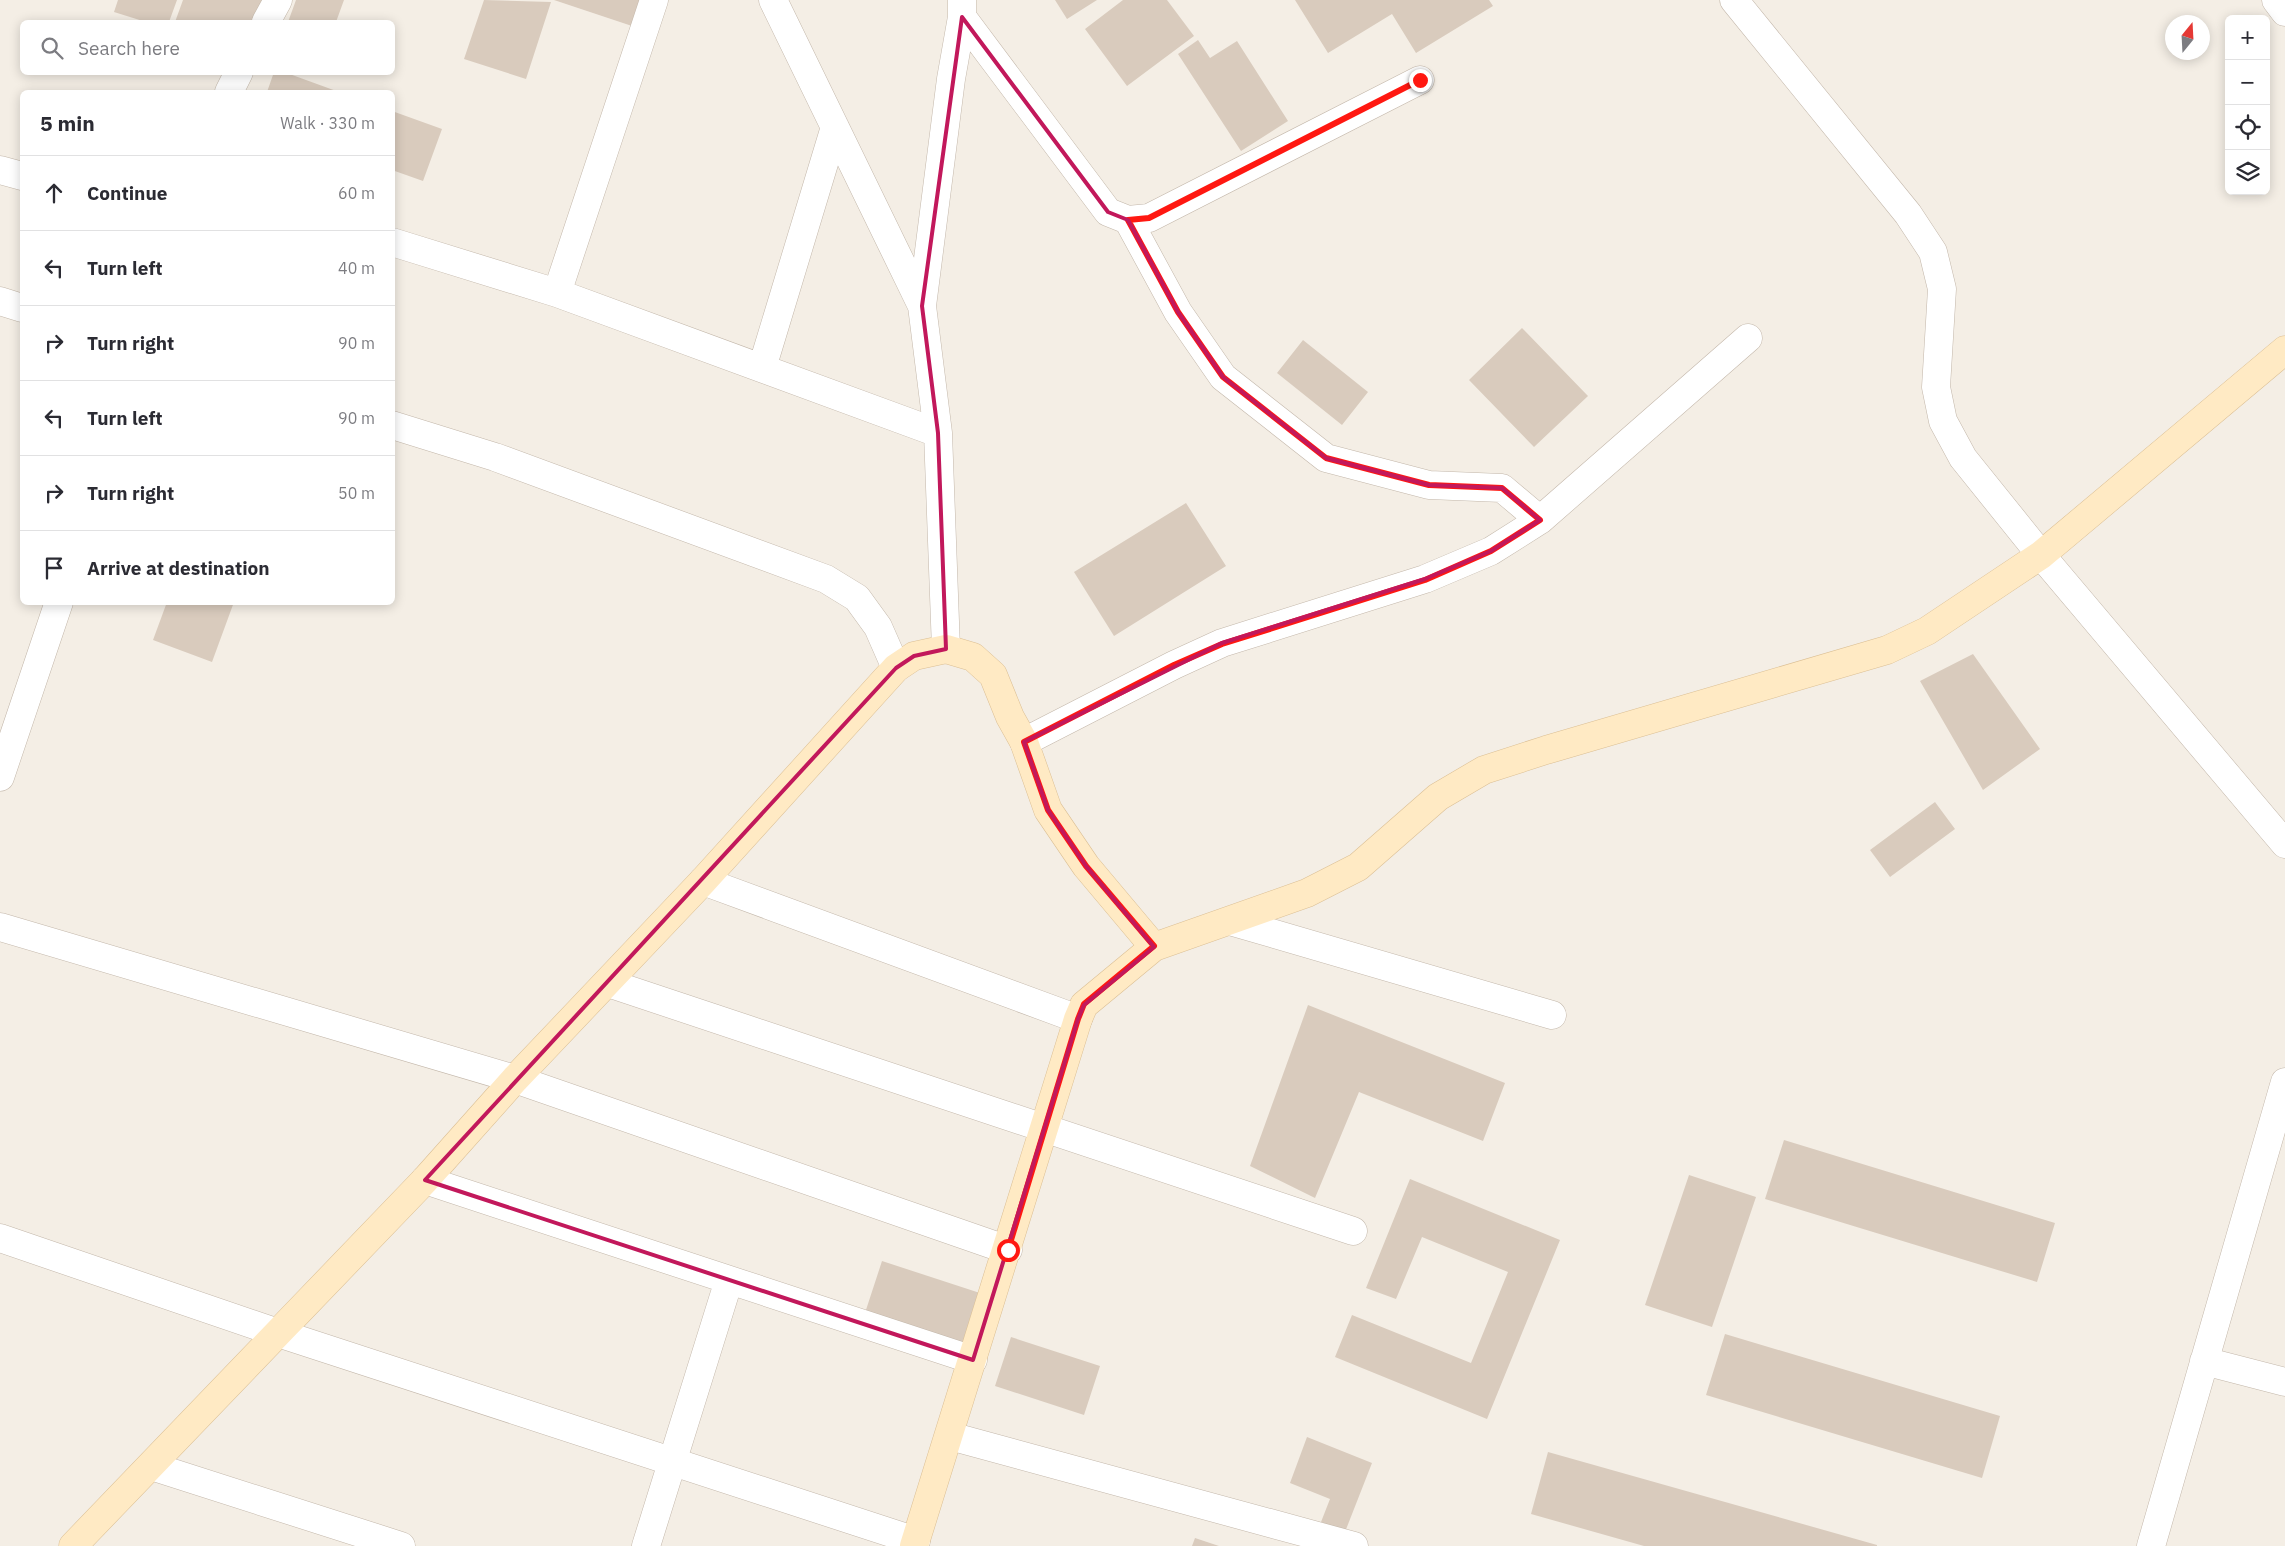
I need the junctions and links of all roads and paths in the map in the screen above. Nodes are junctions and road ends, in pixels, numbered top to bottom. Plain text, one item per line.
1 (278, 0) edge
2 (654, 0) edge
3 (773, 0) edge
4 (1734, 0) edge
5 (2276, 0) edge
6 (962, 8) edge
7 (2285, 12) edge
8 (267, 20) edge
9 (238, 75) edge
10 (1420, 80) dead end
11 (230, 90) edge
12 (835, 127) junction
13 (0, 170) edge
14 (20, 175) edge
15 (1128, 220) junction
16 (395, 243) edge
17 (558, 293) junction
18 (0, 302) edge
19 (922, 306) junction
20 (20, 307) edge
21 (1748, 338) dead end
22 (2285, 350) edge
23 (762, 368) junction
24 (395, 426) edge
25 (938, 433) junction
26 (1540, 520) junction
27 (2041, 555) junction
28 (57, 605) edge
29 (946, 649) junction
30 (896, 668) junction
31 (1024, 742) junction
32 (0, 777) edge
33 (2285, 844) edge
34 (703, 881) junction
35 (1230, 921) junction
36 (0, 927) edge
37 (1154, 946) junction
38 (608, 983) junction
39 (1552, 1014) dead end
40 (1078, 1019) junction
41 (515, 1079) junction
42 (2285, 1082) edge
43 (1045, 1130) junction
44 (425, 1180) junction
45 (1353, 1231) dead end
46 (0, 1238) edge
47 (1008, 1250) junction
48 (729, 1280) junction
49 (278, 1333) junction
50 (973, 1360) junction
51 (2204, 1360) junction
52 (2285, 1382) edge
53 (950, 1436) junction
54 (672, 1461) junction
55 (151, 1466) junction
56 (915, 1543) edge
57 (73, 1546) edge
58 (401, 1546) edge
59 (646, 1546) edge
60 (1354, 1546) edge
61 (2151, 1546) edge

1 - 8 street
2 - 17 street
3 - 12 street
4 - 27 street
5 - 7 street
6 - 15 street
6 - 19 street
9 - 11 street
10 - 15 street
12 - 19 street
12 - 23 street
13 - 14 street
15 - 26 street
16 - 17 street
17 - 23 street
18 - 20 street
19 - 25 street
21 - 26 street
22 - 27 street
23 - 25 street
24 - 30 street
25 - 29 street
26 - 31 street
27 - 33 street
27 - 35 street
28 - 32 street
29 - 30 street
29 - 31 street
30 - 34 street
31 - 37 street
34 - 38 street
34 - 40 street
35 - 37 street
35 - 39 street
36 - 41 street
37 - 40 street
38 - 41 street
38 - 43 street
40 - 43 street
41 - 44 street
41 - 47 street
42 - 51 street
43 - 45 street
43 - 47 street
44 - 48 street
44 - 49 street
46 - 49 street
47 - 50 street
48 - 50 street
48 - 54 street
49 - 54 street
49 - 55 street
50 - 53 street
51 - 52 street
51 - 61 street
53 - 56 street
53 - 60 street
54 - 56 street
54 - 59 street
55 - 57 street
55 - 58 street

